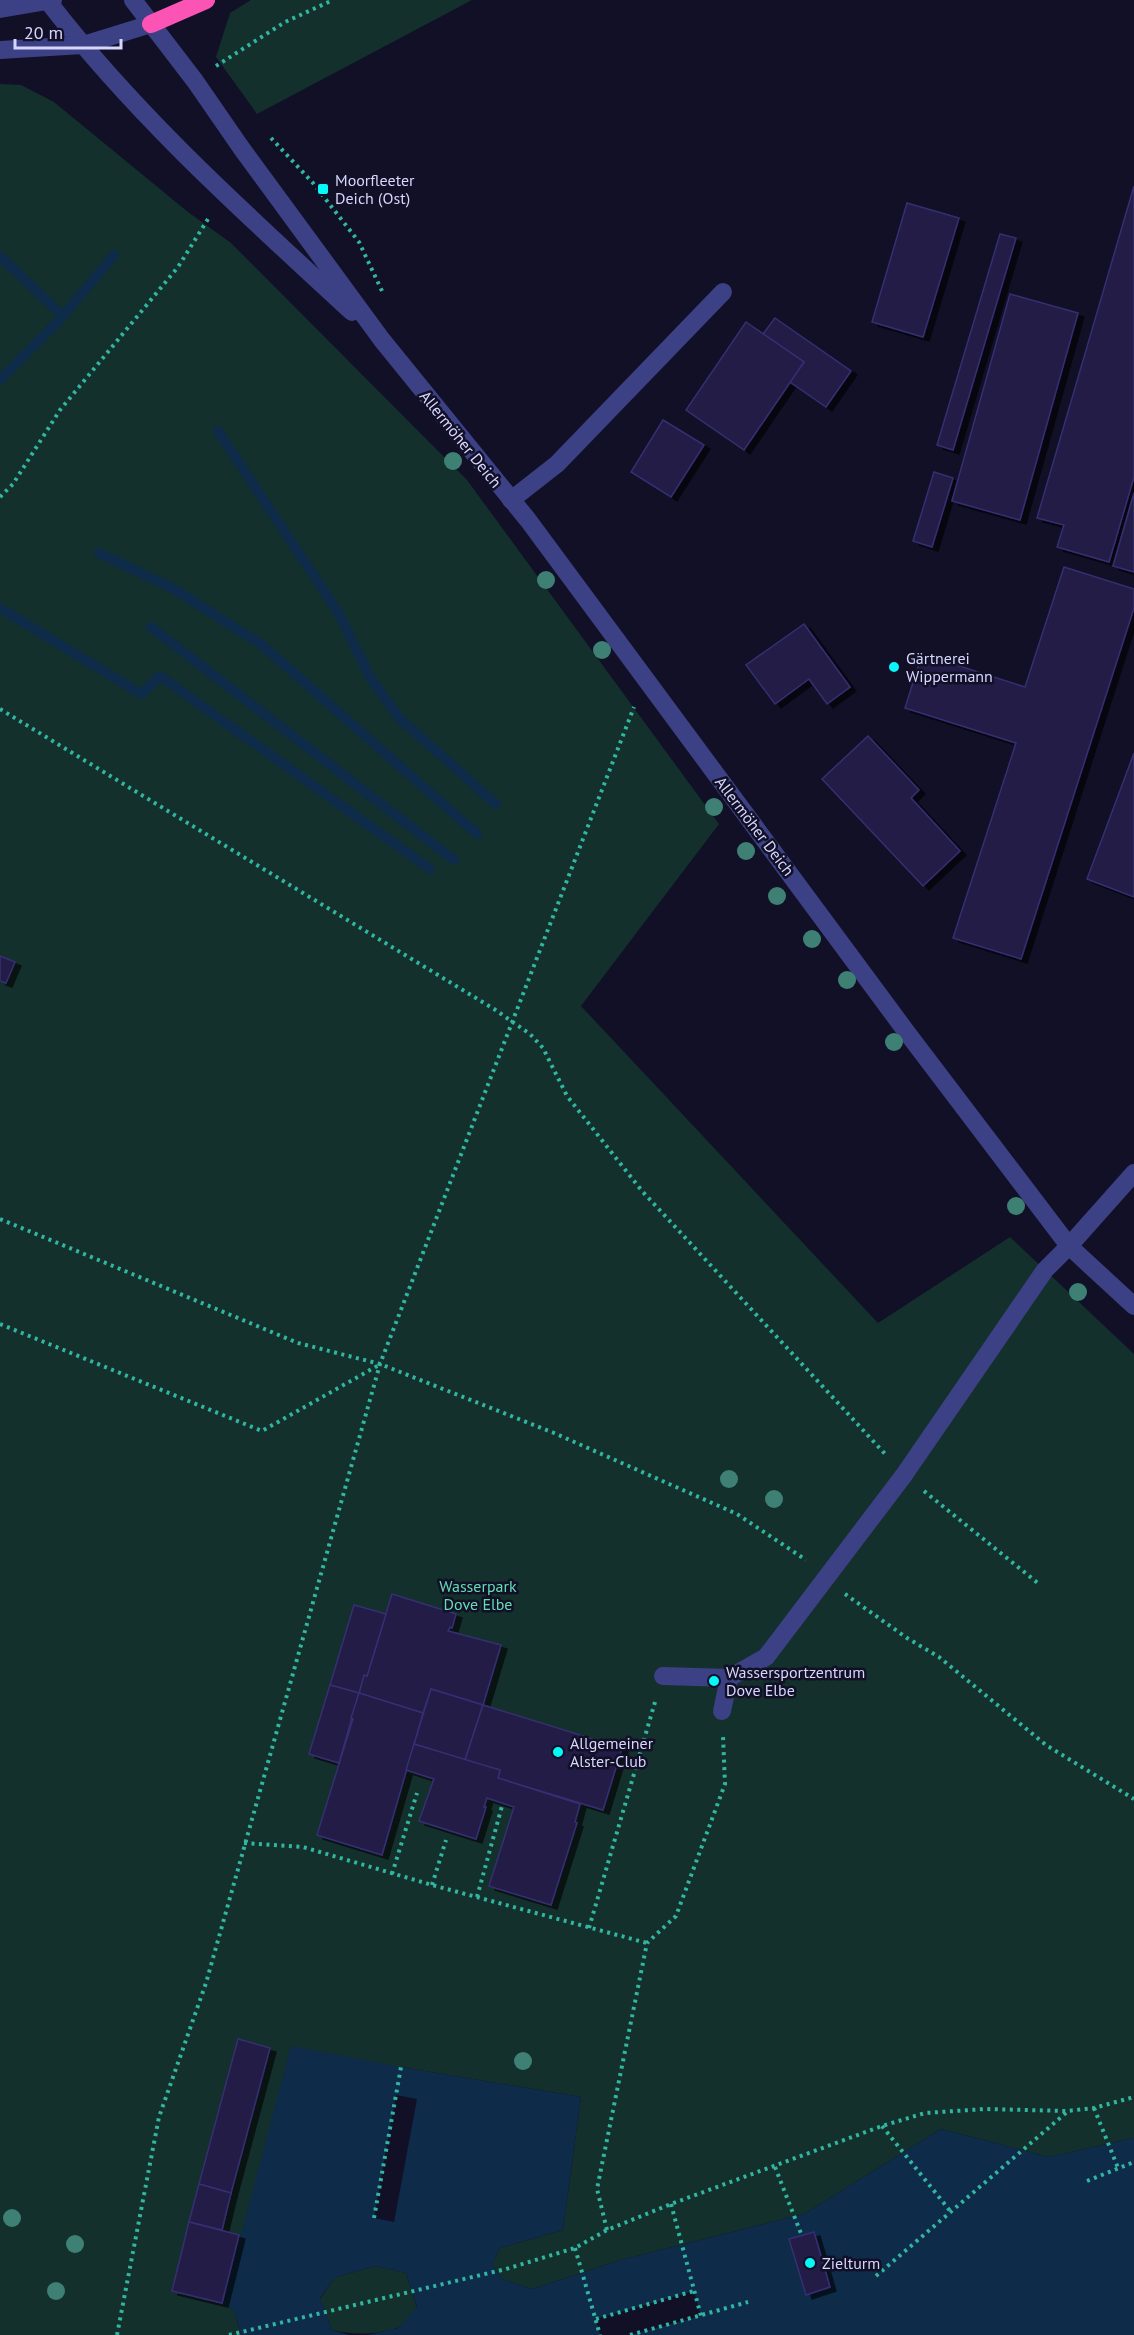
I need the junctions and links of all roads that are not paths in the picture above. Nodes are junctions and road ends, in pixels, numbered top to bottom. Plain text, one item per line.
1 (49, 0) edge
2 (133, 0) edge
3 (206, 0) edge
4 (0, 9) edge
5 (151, 24) junction
6 (83, 45) junction
7 (0, 50) edge
8 (723, 292) dead end
9 (382, 340) junction
10 (511, 500) junction
11 (1134, 1173) edge
12 (1069, 1246) junction
13 (1134, 1306) edge
14 (663, 1676) road end
15 (729, 1678) junction
16 (722, 1710) road end

1 - 4 street
1 - 6 street, Allermöher Deich
2 - 5 street, Allermöher Deich
3 - 5 highway
5 - 6 street
5 - 9 street, Allermöher Deich
6 - 7 street
6 - 9 street, Allermöher Deich
8 - 10 street
9 - 10 street, Allermöher Deich
10 - 12 street, Allermöher Deich
11 - 12 street
12 - 13 street, Allermöher Deich
12 - 15 street
14 - 15 street
15 - 16 street

